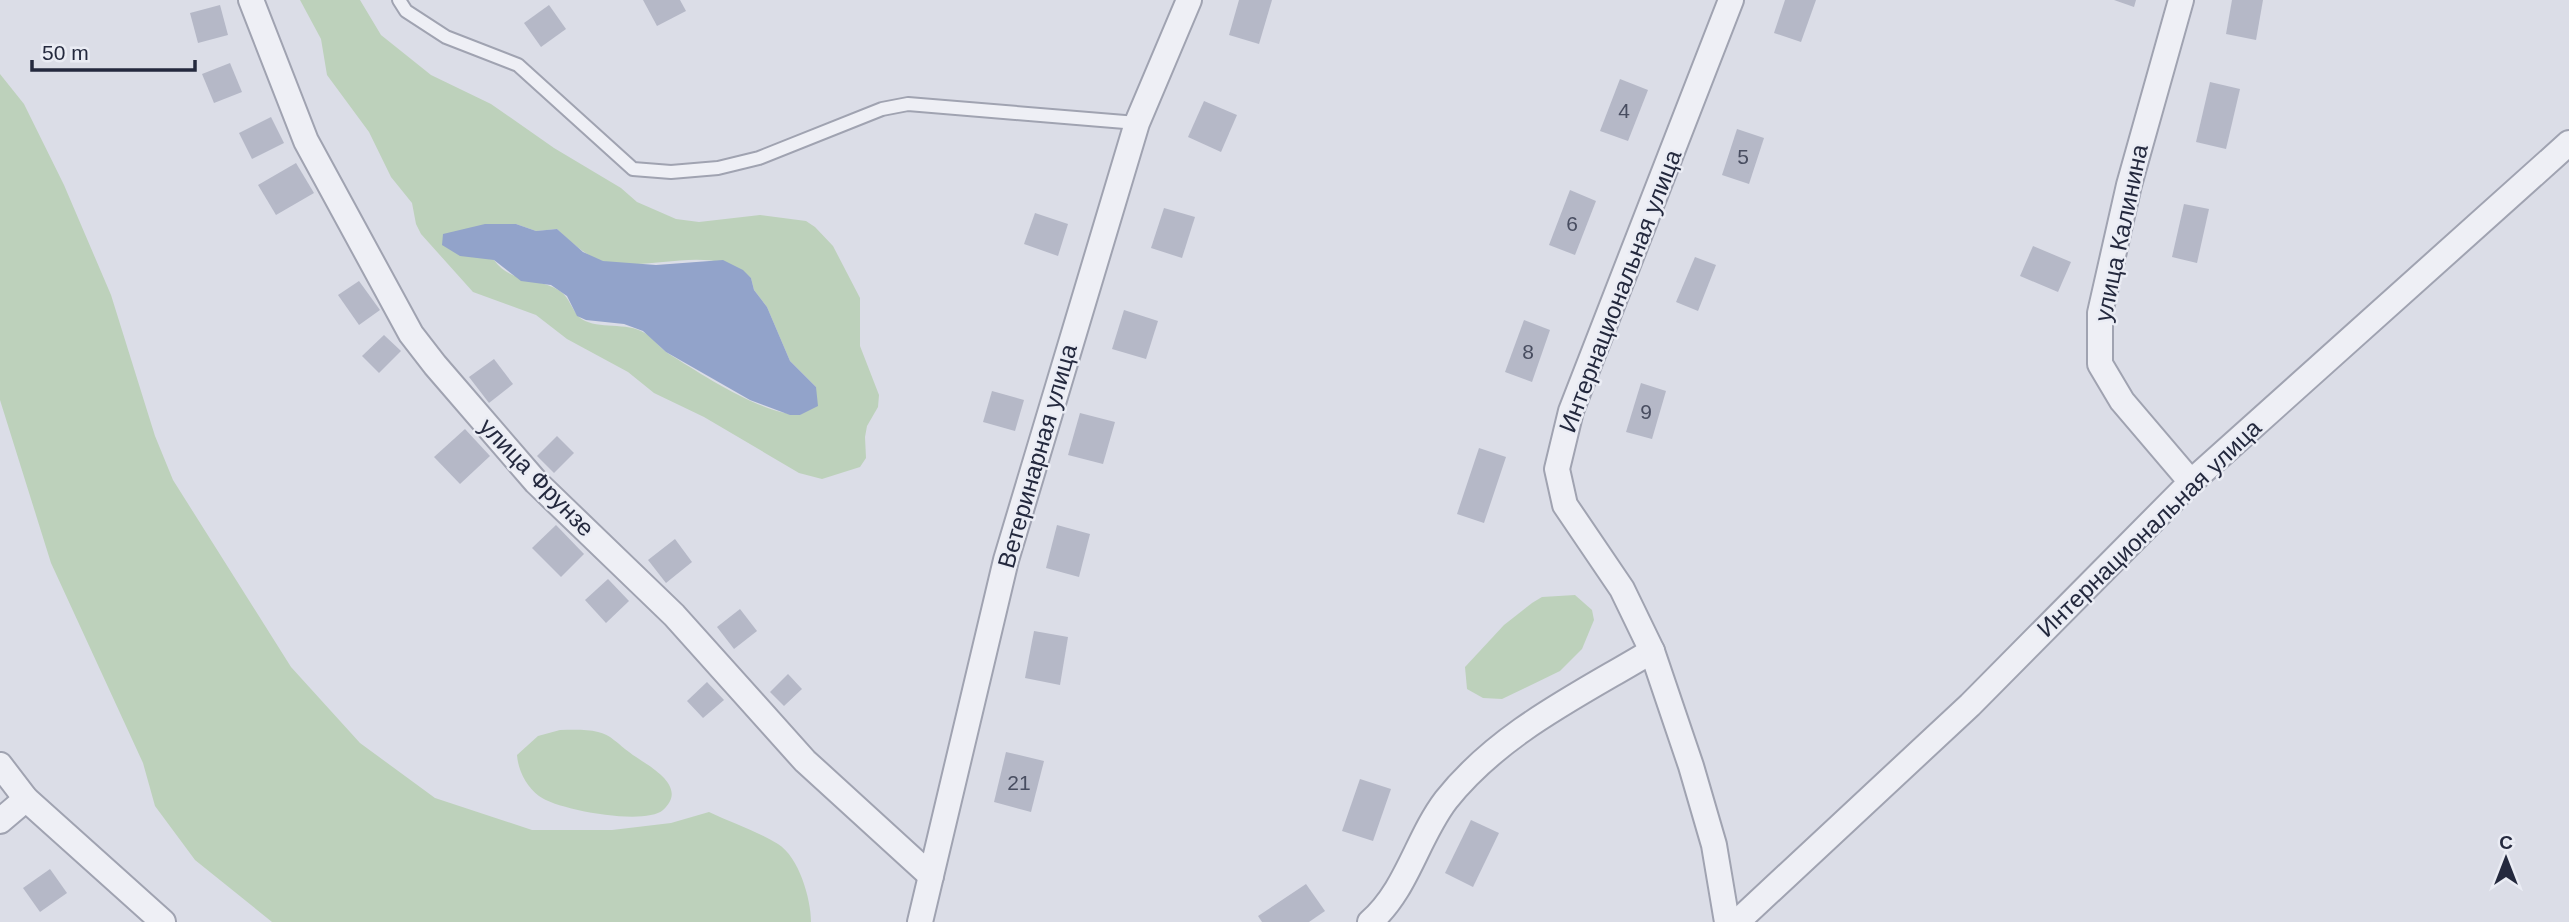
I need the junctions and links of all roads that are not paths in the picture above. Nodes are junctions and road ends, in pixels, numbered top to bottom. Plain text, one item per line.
1 (251, 0) edge
2 (399, 0) edge
3 (1189, 0) edge
4 (1731, 0) edge
5 (2181, 0) edge
6 (1137, 123) junction
7 (2569, 143) edge
8 (2192, 482) junction
9 (1652, 651) junction
10 (0, 765) edge
11 (26, 799) junction
12 (0, 821) edge
13 (932, 876) junction
14 (163, 922) edge
15 (920, 922) edge
16 (1370, 922) edge
17 (1727, 922) edge
18 (1737, 922) edge

1 - 13 street, улица Фрунзе
2 - 6 lane
3 - 6 street, Ветеринарная улица
4 - 9 street, Интернациональная улица
5 - 8 street, улица Калинина
6 - 13 street, Ветеринарная улица
7 - 8 street, Интернациональная улица
8 - 18 street, Интернациональная улица
9 - 16 street
9 - 17 street, Интернациональная улица
10 - 11 street
11 - 12 street
11 - 14 street
13 - 15 street, Ветеринарная улица

